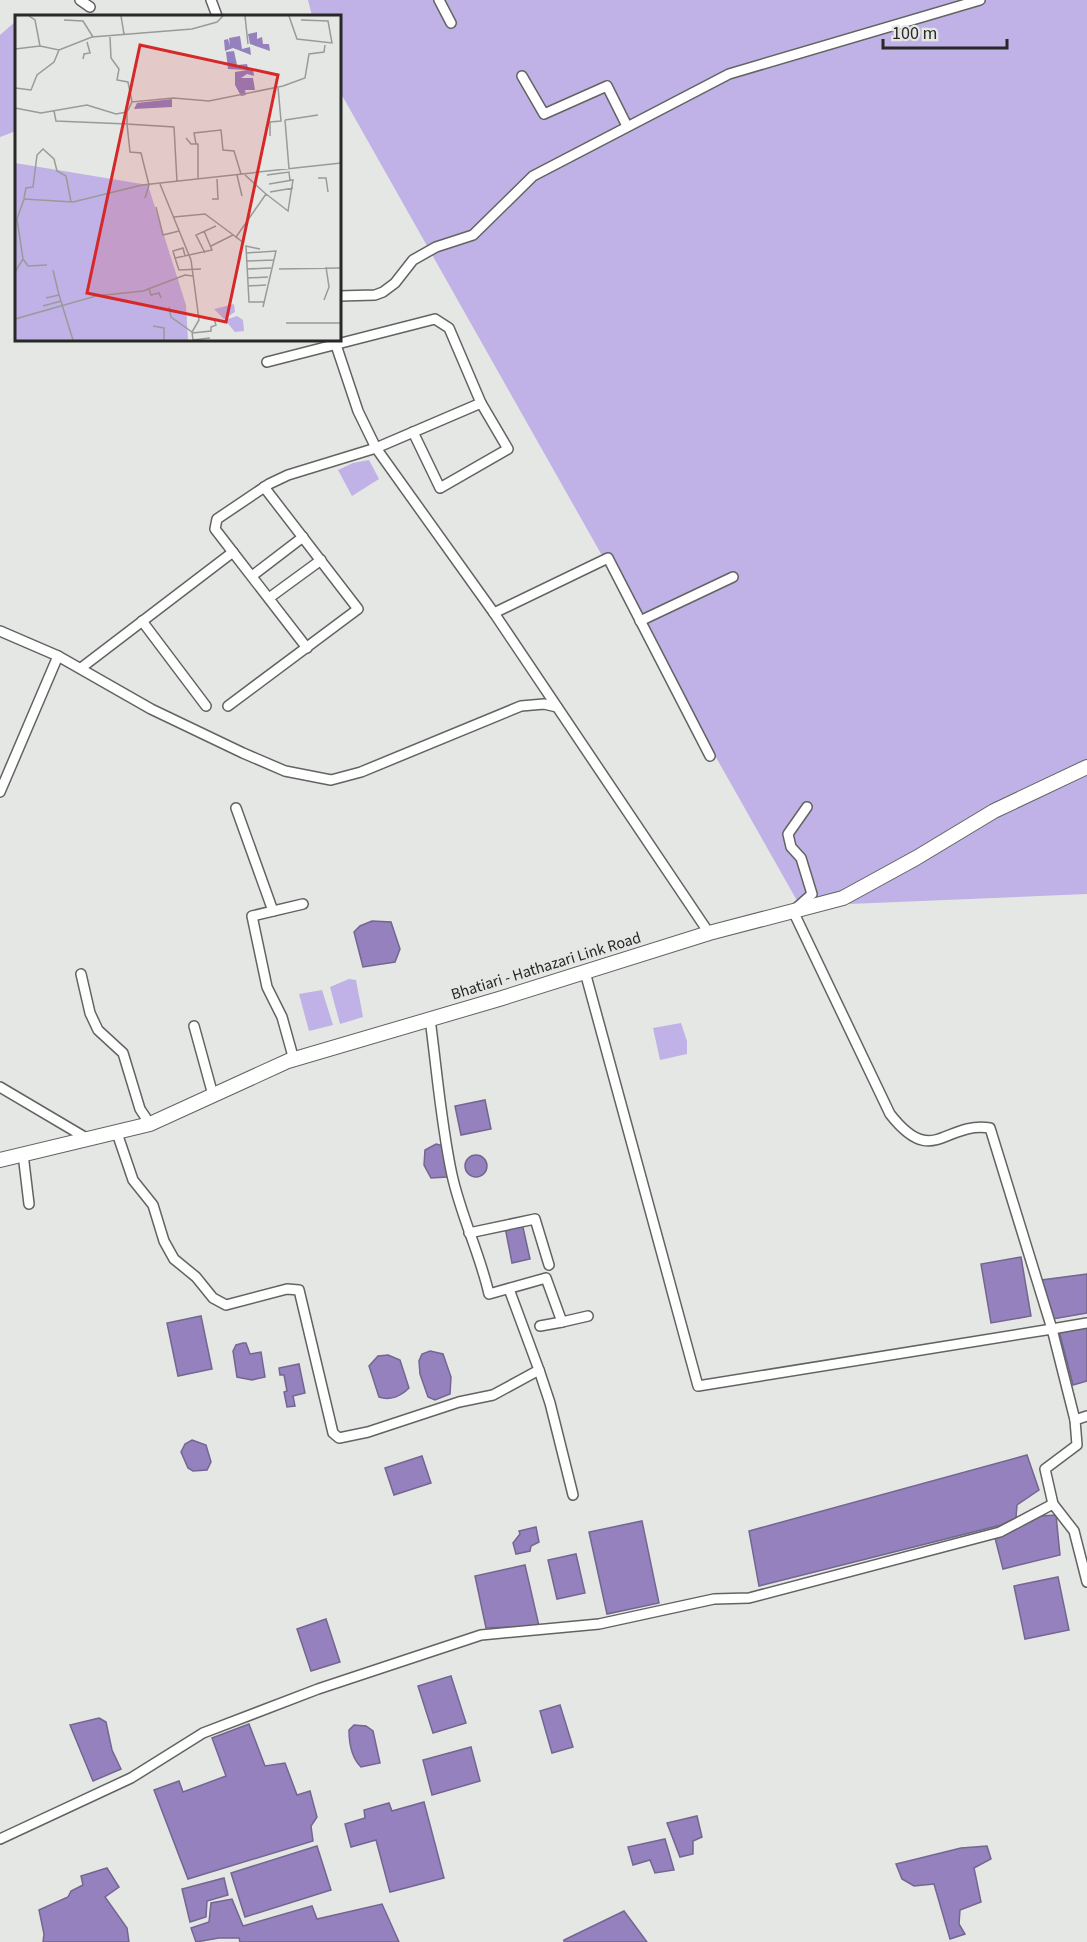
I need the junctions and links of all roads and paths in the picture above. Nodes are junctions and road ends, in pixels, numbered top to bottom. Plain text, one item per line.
1 (80, 0) edge
2 (211, 0) edge
3 (440, 0) edge
4 (980, 0) edge
5 (90, 7) dead end
6 (216, 15) edge
7 (451, 23) dead end
8 (522, 76) dead end
9 (627, 126) junction
10 (340, 296) edge
11 (340, 340) edge
12 (334, 341) edge
13 (267, 362) dead end
14 (481, 403) junction
15 (413, 432) junction
16 (376, 448) junction
17 (264, 487) junction
18 (303, 537) junction
19 (233, 552) junction
20 (321, 560) junction
21 (252, 576) junction
22 (733, 577) dead end
23 (269, 598) junction
24 (494, 614) junction
25 (142, 621) junction
26 (640, 621) junction
27 (0, 631) edge
28 (307, 648) junction
29 (58, 656) junction
30 (81, 668) junction
31 (206, 706) dead end
32 (228, 706) dead end
33 (557, 707) junction
34 (710, 756) dead end
35 (1087, 767) edge
36 (0, 792) edge
37 (807, 807) dead end
38 (236, 808) dead end
39 (303, 903) dead end
40 (273, 911) junction
41 (793, 911) junction
42 (709, 933) junction
43 (585, 972) junction
44 (81, 974) dead end
45 (430, 1019) junction
46 (194, 1026) dead end
47 (294, 1060) junction
48 (0, 1087) edge
49 (213, 1095) junction
50 (150, 1124) junction
51 (117, 1133) junction
52 (88, 1139) junction
53 (23, 1154) junction
54 (0, 1160) edge
55 (29, 1204) dead end
56 (469, 1233) junction
57 (549, 1265) dead end
58 (509, 1289) junction
59 (588, 1316) dead end
60 (562, 1322) junction
61 (1087, 1323) edge
62 (540, 1326) dead end
63 (1052, 1329) junction
64 (539, 1370) junction
65 (1087, 1416) edge
66 (1076, 1420) junction
67 (573, 1495) dead end
68 (1053, 1504) junction
69 (1087, 1582) edge
70 (0, 1839) edge

1 - 5 street
2 - 6 street
3 - 7 street
4 - 9 street
8 - 9 street
9 - 10 street
11 - 14 street
12 - 13 street
12 - 16 street
14 - 15 street
14 - 15 street
15 - 16 street
16 - 17 street
16 - 24 street
17 - 18 street
17 - 19 street
18 - 20 street
18 - 21 street
19 - 21 street
19 - 25 street
20 - 23 street
20 - 28 street
21 - 23 street
22 - 26 street
23 - 28 street
24 - 26 street
24 - 33 street
25 - 30 street
25 - 31 street
26 - 34 street
27 - 29 street
28 - 32 street
29 - 30 street
29 - 36 street
30 - 33 street
33 - 42 street
35 - 41 main road, Bhatiari - Hathazari Link Road
37 - 41 street
38 - 40 street
39 - 40 street
40 - 47 street
41 - 42 main road, Bhatiari - Hathazari Link Road
41 - 63 street
42 - 43 main road, Bhatiari - Hathazari Link Road
43 - 45 main road, Bhatiari - Hathazari Link Road
43 - 63 street
44 - 50 street
45 - 47 main road, Bhatiari - Hathazari Link Road
45 - 56 street
46 - 49 street
47 - 49 main road, Bhatiari - Hathazari Link Road
48 - 52 street
49 - 50 main road, Bhatiari - Hathazari Link Road
50 - 51 main road, Bhatiari - Hathazari Link Road
51 - 52 main road, Bhatiari - Hathazari Link Road
51 - 64 street
52 - 53 main road, Bhatiari - Hathazari Link Road
53 - 54 main road, Bhatiari - Hathazari Link Road
53 - 55 street
56 - 57 street
56 - 58 street
58 - 60 street
58 - 64 street
59 - 60 street
60 - 62 street
61 - 63 street
63 - 66 street
64 - 67 street
65 - 66 street
66 - 68 street
68 - 69 street
68 - 70 street

